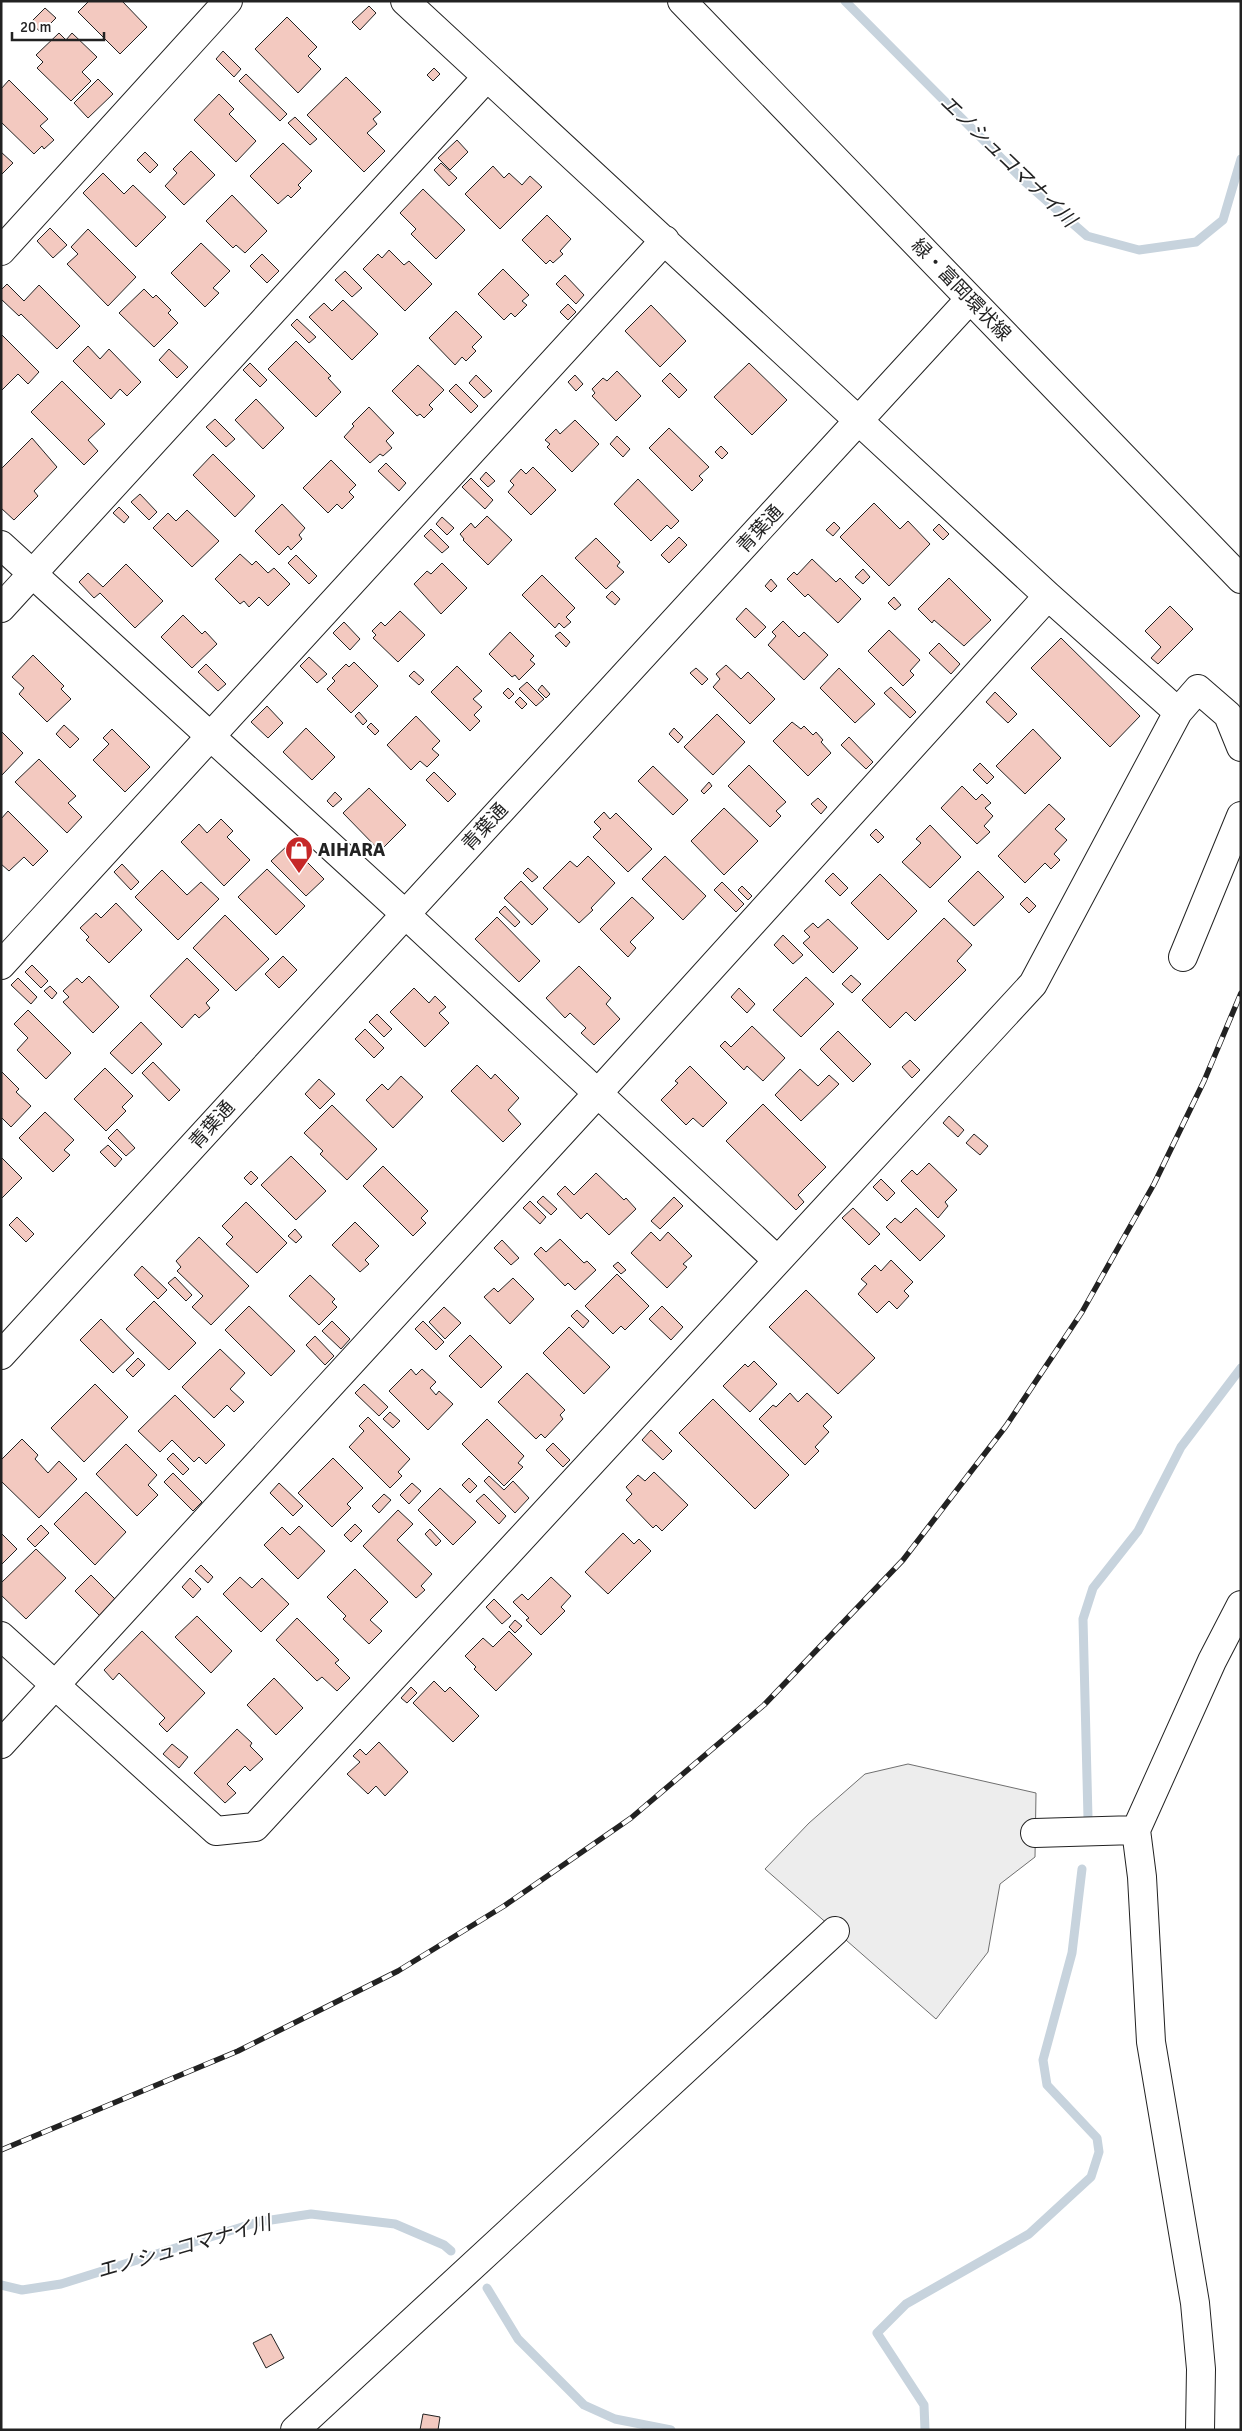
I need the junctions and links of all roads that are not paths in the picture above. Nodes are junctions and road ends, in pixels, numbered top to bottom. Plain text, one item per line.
1 (228, 1) edge
2 (405, 1) edge
3 (682, 1) edge
4 (487, 77) junction
5 (664, 240) junction
6 (1, 251) edge
7 (970, 299) junction
8 (859, 421) junction
9 (1, 545) edge
10 (32, 574) junction
11 (1241, 579) edge
12 (1048, 596) junction
13 (1, 608) edge
14 (1178, 712) junction
15 (211, 738) junction
16 (1241, 747) edge
17 (1241, 816) edge
18 (405, 914) junction
19 (1183, 958) dead end
20 (1, 964) edge
21 (598, 1094) junction
22 (777, 1260) junction
23 (1, 1355) edge
24 (1241, 1605) edge
25 (1, 1636) edge
26 (56, 1686) junction
27 (1, 1744) edge
28 (1136, 1830) junction
29 (1036, 1833) dead end
30 (836, 1931) dead end
31 (295, 2430) edge
32 (1200, 2430) edge

1 - 6 street
2 - 4 street
3 - 7 street, 緑・富岡環状線
4 - 5 street
4 - 10 street
5 - 8 street
5 - 15 street
7 - 8 street, 青葉通
7 - 11 street, 緑・富岡環状線
8 - 12 street
8 - 18 street, 青葉通
9 - 10 street
10 - 13 street
10 - 15 street
12 - 14 street
12 - 21 street
14 - 16 street
14 - 22 street
15 - 18 street
15 - 20 street
17 - 19 street
18 - 21 street
18 - 23 street, 青葉通
21 - 22 street
21 - 26 street
22 - 26 street
24 - 28 street
25 - 26 street
26 - 27 street
28 - 29 street
28 - 32 street
30 - 31 street

